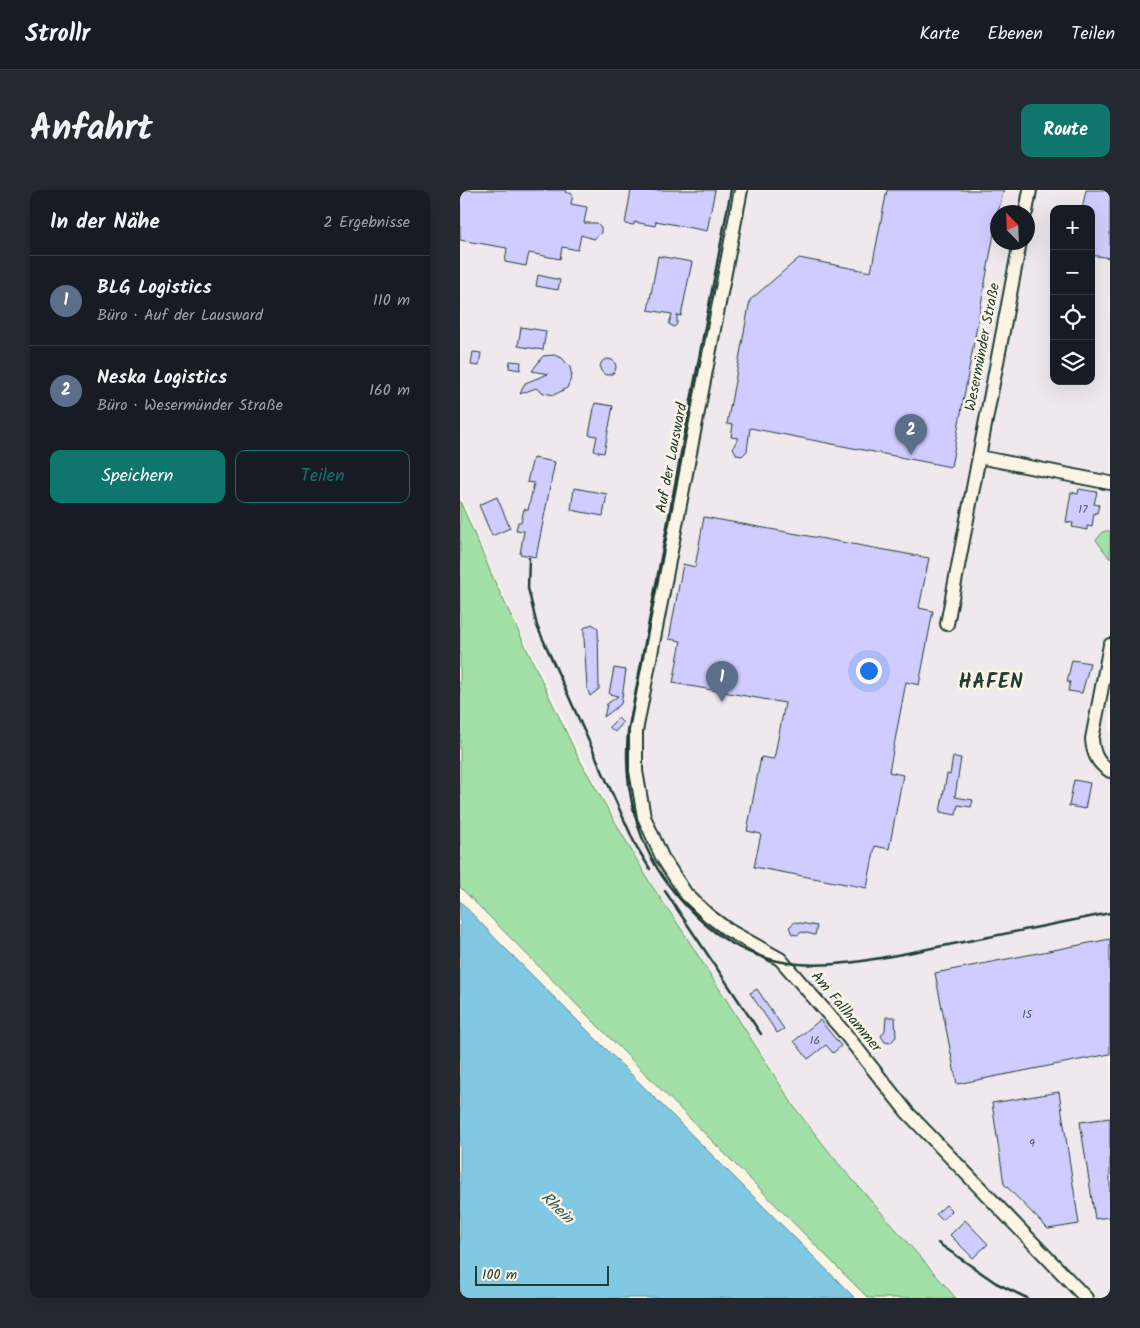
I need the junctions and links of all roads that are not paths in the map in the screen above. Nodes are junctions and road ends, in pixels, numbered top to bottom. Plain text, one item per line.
1 (741, 190) edge
2 (1030, 190) edge
3 (1027, 205) edge
4 (1018, 250) edge
5 (979, 457) junction
6 (1110, 483) edge
7 (947, 624) dead end
8 (1110, 645) edge
9 (636, 731) joint
10 (1110, 771) edge
11 (1086, 1298) edge

1 - 9 street, Auf der Lausward
2 - 3 street
4 - 5 street, Wesermünder Straße
5 - 6 street
5 - 7 street, Wesermünder Straße
8 - 10 street
9 - 11 street, Am Fallhammer

